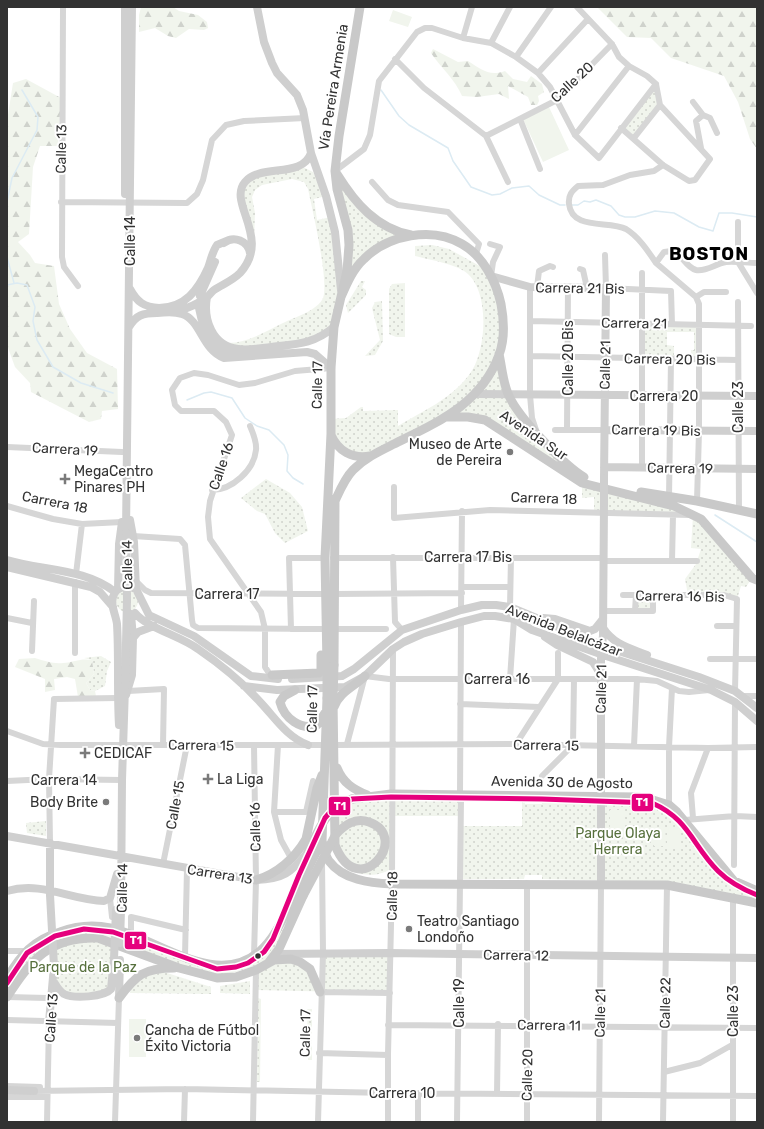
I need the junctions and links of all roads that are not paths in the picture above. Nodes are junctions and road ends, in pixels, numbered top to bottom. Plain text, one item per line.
1 (63, 7) edge
2 (125, 7) edge
3 (132, 7) edge
4 (258, 7) edge
5 (360, 7) edge
6 (471, 7) edge
7 (510, 7) edge
8 (551, 7) edge
9 (577, 7) edge
10 (588, 19) junction
11 (463, 38) junction
12 (491, 43) junction
13 (612, 44) junction
14 (516, 57) junction
15 (395, 59) junction
16 (629, 66) junction
17 (538, 73) junction
18 (656, 84) junction
19 (557, 100) junction
20 (693, 102) dead end
21 (660, 105) junction
22 (703, 115) junction
23 (305, 118) junction
24 (520, 119) junction
25 (621, 128) junction
26 (718, 133) dead end
27 (575, 134) junction
28 (486, 136) junction
29 (634, 138) junction
30 (701, 148) junction
31 (311, 153) junction
32 (663, 165) junction
33 (301, 166) junction
34 (540, 169) dead end
35 (335, 170) junction
36 (320, 180) junction
37 (372, 182) dead end
38 (508, 182) dead end
39 (61, 202) junction
40 (127, 202) junction
41 (738, 222) dead end
42 (414, 236) junction
43 (229, 240) junction
44 (490, 244) dead end
45 (476, 254) junction
46 (605, 255) dead end
47 (250, 258) junction
48 (738, 262) junction
49 (656, 263) junction
50 (757, 263) edge
51 (553, 267) dead end
52 (580, 269) dead end
53 (642, 273) dead end
54 (491, 276) junction
55 (78, 286) dead end
56 (533, 287) junction
57 (568, 287) junction
58 (587, 288) junction
59 (606, 288) junction
60 (130, 289) junction
61 (643, 289) junction
62 (726, 292) dead end
63 (757, 293) edge
64 (203, 297) junction
65 (341, 297) junction
66 (696, 297) junction
67 (138, 302) junction
68 (738, 302) dead end
69 (127, 308) junction
70 (199, 308) dead end
71 (175, 312) junction
72 (531, 321) junction
73 (568, 322) junction
74 (606, 323) junction
75 (643, 324) junction
76 (672, 324) junction
77 (737, 324) junction
78 (699, 325) junction
79 (751, 326) dead end
80 (334, 327) junction
81 (128, 328) junction
82 (500, 354) junction
83 (244, 356) junction
84 (530, 356) junction
85 (568, 357) junction
86 (605, 358) junction
87 (643, 359) junction
88 (672, 359) junction
89 (699, 359) junction
90 (738, 360) junction
91 (331, 368) junction
92 (476, 394) junction
93 (508, 394) junction
94 (530, 395) junction
95 (567, 395) junction
96 (604, 395) junction
97 (642, 395) junction
98 (670, 396) junction
99 (699, 396) junction
100 (738, 396) junction
101 (757, 396) edge
102 (445, 417) junction
103 (250, 426) dead end
104 (567, 429) junction
105 (555, 430) dead end
106 (604, 430) junction
107 (641, 431) junction
108 (670, 431) junction
109 (699, 431) junction
110 (738, 431) junction
111 (757, 431) edge
112 (331, 434) junction
113 (538, 434) junction
114 (7, 447) edge
115 (122, 452) junction
116 (371, 456) junction
117 (564, 463) joint
118 (604, 467) junction
119 (642, 467) junction
120 (670, 468) junction
121 (698, 468) junction
122 (738, 469) junction
123 (757, 469) edge
124 (582, 483) joint
125 (394, 487) dead end
126 (212, 490) junction
127 (669, 498) junction
128 (697, 501) junction
129 (709, 504) junction
130 (7, 506) edge
131 (739, 510) junction
132 (462, 511) junction
133 (604, 514) junction
134 (757, 514) edge
135 (673, 515) junction
136 (697, 517) junction
137 (122, 522) junction
138 (82, 524) junction
139 (127, 534) junction
140 (393, 557) junction
141 (462, 557) junction
142 (511, 557) junction
143 (329, 558) junction
144 (604, 559) junction
145 (7, 560) edge
146 (672, 561) junction
147 (697, 561) dead end
148 (7, 567) edge
149 (75, 578) junction
150 (135, 579) junction
151 (757, 580) edge
152 (510, 587) junction
153 (136, 589) junction
154 (117, 590) junction
155 (462, 590) junction
156 (190, 593) junction
157 (249, 594) junction
158 (290, 594) junction
159 (330, 594) junction
160 (394, 594) junction
161 (623, 595) dead end
162 (636, 595) junction
163 (653, 595) junction
164 (141, 600) junction
165 (34, 601) dead end
166 (510, 607) junction
167 (114, 608) junction
168 (461, 610) junction
169 (635, 611) junction
170 (133, 614) junction
171 (603, 615) junction
172 (534, 617) junction
173 (7, 618) edge
174 (514, 619) junction
175 (395, 622) junction
176 (461, 622) junction
177 (32, 623) junction
178 (154, 626) junction
179 (718, 626) dead end
180 (736, 626) junction
181 (264, 628) junction
182 (291, 629) junction
183 (330, 629) junction
184 (386, 629) junction
185 (402, 630) junction
186 (532, 630) junction
187 (603, 632) junction
188 (393, 637) junction
189 (133, 638) junction
190 (392, 649) junction
191 (32, 651) dead end
192 (76, 653) dead end
193 (558, 653) dead end
194 (710, 659) dead end
195 (737, 659) junction
196 (382, 660) junction
197 (757, 660) edge
198 (265, 667) junction
199 (393, 670) junction
200 (250, 676) junction
201 (365, 676) junction
202 (276, 677) junction
203 (699, 677) junction
204 (391, 679) junction
205 (460, 679) junction
206 (510, 679) junction
207 (558, 679) junction
208 (574, 679) junction
209 (602, 679) junction
210 (637, 679) junction
211 (244, 686) junction
212 (672, 688) junction
213 (295, 690) junction
214 (711, 690) junction
215 (735, 691) junction
216 (123, 692) junction
217 (742, 696) junction
218 (757, 696) edge
219 (735, 702) junction
220 (460, 704) junction
221 (539, 707) junction
222 (757, 708) edge
223 (330, 711) junction
224 (757, 720) edge
225 (119, 725) junction
226 (7, 731) edge
227 (52, 744) junction
228 (348, 744) junction
229 (392, 744) junction
230 (460, 744) junction
231 (516, 744) junction
232 (121, 745) junction
233 (163, 745) junction
234 (187, 745) junction
235 (254, 745) junction
236 (278, 745) junction
237 (330, 745) junction
238 (572, 745) junction
239 (308, 746) junction
240 (600, 746) junction
241 (634, 746) junction
242 (669, 747) junction
243 (735, 747) junction
244 (757, 747) edge
245 (708, 748) junction
246 (325, 767) junction
247 (542, 776) dead end
248 (49, 779) junction
249 (120, 780) junction
250 (7, 781) edge
251 (313, 781) dead end
252 (391, 794) junction
253 (368, 796) junction
254 (601, 796) junction
255 (460, 797) junction
256 (669, 805) junction
257 (274, 812) junction
258 (735, 816) junction
259 (757, 817) edge
260 (689, 819) junction
261 (7, 836) edge
262 (335, 836) junction
263 (322, 841) junction
264 (50, 843) junction
265 (308, 852) junction
266 (120, 855) junction
267 (291, 858) junction
268 (163, 864) junction
269 (734, 864) dead end
270 (187, 869) junction
271 (117, 874) junction
272 (256, 880) junction
273 (460, 881) junction
274 (527, 883) junction
275 (392, 884) junction
276 (601, 884) junction
277 (667, 885) junction
278 (7, 891) edge
279 (50, 892) junction
280 (757, 892) edge
281 (110, 898) junction
282 (733, 899) junction
283 (757, 903) edge
284 (118, 910) junction
285 (112, 928) junction
286 (278, 928) junction
287 (186, 930) junction
288 (53, 934) junction
289 (131, 936) junction
290 (7, 951) edge
291 (25, 951) junction
292 (322, 953) junction
293 (391, 953) junction
294 (276, 954) junction
295 (459, 954) junction
296 (528, 955) junction
297 (185, 956) junction
298 (254, 956) junction
299 (600, 956) junction
300 (666, 957) junction
301 (733, 958) junction
302 (757, 958) edge
303 (117, 959) junction
304 (266, 964) junction
305 (179, 968) junction
306 (256, 970) junction
307 (7, 978) edge
308 (54, 982) junction
309 (320, 992) junction
310 (390, 993) junction
311 (7, 997) edge
312 (47, 998) dead end
313 (119, 998) junction
314 (7, 1020) edge
315 (49, 1022) junction
316 (118, 1023) junction
317 (459, 1024) junction
318 (498, 1024) junction
319 (528, 1024) junction
320 (388, 1025) junction
321 (600, 1026) junction
322 (665, 1026) junction
323 (733, 1028) junction
324 (757, 1028) edge
325 (732, 1045) junction
326 (319, 1053) junction
327 (388, 1054) junction
328 (664, 1072) junction
329 (7, 1086) edge
330 (116, 1089) junction
331 (185, 1089) junction
332 (7, 1090) edge
333 (34, 1090) joint
334 (253, 1090) junction
335 (318, 1092) junction
336 (388, 1093) junction
337 (418, 1093) junction
338 (458, 1093) junction
339 (47, 1094) junction
340 (497, 1094) junction
341 (527, 1094) junction
342 (599, 1094) junction
343 (664, 1095) junction
344 (733, 1096) junction
345 (757, 1096) edge
346 (7, 1097) edge
347 (47, 1122) edge
348 (115, 1122) edge
349 (184, 1122) edge
350 (253, 1122) edge
351 (318, 1122) edge
352 (388, 1122) edge
353 (418, 1122) edge
354 (457, 1122) edge
355 (527, 1122) edge
356 (599, 1122) edge
357 (663, 1122) edge
358 (733, 1122) edge

1 - 39 street, Calle 13
2 - 40 main road, Calle 14
3 - 40 main road, Calle 14
4 - 23 main road, Calle 17
5 - 35 main road, Vía Pereira Armenia
6 - 11 street
7 - 12 street
8 - 14 street
9 - 10 street
10 - 13 street
10 - 17 street
11 - 12 street
11 - 15 street
12 - 14 street
13 - 16 street
13 - 19 street, Calle 20
14 - 17 street
15 - 28 street
15 - 35 street
16 - 18 street
16 - 27 street
17 - 19 street
18 - 21 street
18 - 25 street
19 - 24 street, Calle 20
19 - 27 street
20 - 22 street
21 - 29 street
21 - 30 street
22 - 26 street
22 - 30 street
23 - 31 main road, Calle 17
23 - 40 street
24 - 28 street, Calle 20
24 - 34 street
25 - 27 street
25 - 29 street
28 - 38 street
29 - 32 street
30 - 32 street
31 - 33 main road
31 - 36 main road, Calle 17
32 - 49 street
33 - 36 main road
33 - 47 main road
35 - 42 main road, Calle 17
35 - 65 main road, Calle 17
36 - 65 main road, Calle 17
37 - 45 street
39 - 40 street
39 - 55 street, Calle 13
40 - 60 main road, Calle 14
40 - 69 main road, Calle 14
41 - 48 street
42 - 45 main road, Calle 17
42 - 65 main road, Calle 17
43 - 47 main road
43 - 64 main road
43 - 67 main road
44 - 54 street
45 - 54 main road, Calle 17
46 - 59 street, Calle 21
47 - 64 main road
48 - 49 street
48 - 50 street
48 - 63 street
49 - 66 street
51 - 56 street
52 - 58 street
53 - 61 street
54 - 56 main road, Carrera 21 Bis
54 - 82 main road, Calle 17
56 - 57 main road, Carrera 21 Bis
56 - 72 street
57 - 58 main road, Carrera 21 Bis
57 - 73 street, Calle 20 Bis
58 - 59 main road, Carrera 21 Bis
59 - 61 street, Carrera 21 Bis
59 - 74 main road, Calle 21
60 - 67 main road
60 - 69 main road, Calle 14
61 - 75 street
61 - 76 street, Carrera 21 Bis
62 - 66 street
64 - 71 main road
64 - 80 main road
65 - 80 main road, Calle 17
66 - 78 street
67 - 69 main road
68 - 77 street, Calle 23
69 - 81 main road, Calle 14
69 - 115 main road, Calle 14
70 - 83 main road
71 - 81 main road
71 - 83 main road
72 - 73 street, Carrera 21
72 - 84 street
73 - 74 street, Carrera 21
73 - 85 street, Calle 20 Bis
74 - 75 street, Carrera 21
74 - 86 main road, Calle 21
75 - 76 street, Carrera 21
75 - 87 street
76 - 78 street, Carrera 21
77 - 78 street, Carrera 21
77 - 79 street, Carrera 21
77 - 90 street, Calle 23
78 - 89 street
80 - 91 main road, Calle 17
81 - 139 main road, Calle 14
82 - 92 main road, Calle 17
82 - 93 main road, Avenida Sur
83 - 91 main road
84 - 85 street, Carrera 20 Bis
84 - 94 street
85 - 86 street, Carrera 20 Bis
85 - 95 street, Calle 20 Bis
86 - 87 street, Carrera 20 Bis
86 - 96 main road, Calle 21
87 - 88 street, Carrera 20 Bis
87 - 97 street
88 - 89 street, Carrera 20 Bis
88 - 98 street
89 - 90 street, Carrera 20 Bis
89 - 99 street
90 - 100 street, Calle 23
91 - 112 main road, Calle 17
91 - 126 street, Calle 16
92 - 93 main road, Carrera 20
92 - 102 main road, Calle 17
93 - 94 main road, Carrera 20
93 - 113 main road, Avenida Sur
94 - 95 main road, Carrera 20
94 - 113 street
95 - 96 main road, Carrera 20
95 - 104 street, Calle 20 Bis
96 - 97 main road, Carrera 20
96 - 106 main road, Calle 21
97 - 98 main road, Carrera 20
97 - 107 street
98 - 99 main road, Carrera 20
98 - 108 street
99 - 100 main road, Carrera 20
99 - 109 street
100 - 101 main road, Carrera 20
100 - 110 street, Calle 23
102 - 116 main road, Calle 17
102 - 124 main road, Avenida Sur
103 - 126 street
104 - 105 street, Carrera 19 Bis
104 - 106 street, Carrera 19 Bis
106 - 107 main road, Carrera 19 Bis
106 - 118 main road, Calle 21
107 - 108 main road, Carrera 19 Bis
107 - 119 street
108 - 109 main road, Carrera 19 Bis
108 - 120 street
109 - 110 main road, Carrera 19 Bis
109 - 121 street
110 - 111 main road, Carrera 19 Bis
110 - 122 street, Calle 23
112 - 116 main road
112 - 143 main road, Calle 17
113 - 117 main road, Avenida Sur
114 - 115 street, Carrera 19
115 - 137 main road, Calle 14
116 - 143 main road, Calle 17
117 - 127 main road, Carrera 18
118 - 119 main road, Carrera 19
118 - 133 main road, Calle 21, bridge
119 - 120 main road, Carrera 19
120 - 121 main road, Carrera 19
120 - 127 street
121 - 122 main road, Carrera 19
121 - 128 street
122 - 123 main road, Carrera 19
122 - 131 street, Calle 23
124 - 136 main road, Carrera 18
125 - 132 street, Carrera 18
126 - 157 street, Calle 16
127 - 128 main road, Carrera 18
128 - 129 main road, Carrera 18
129 - 131 main road, Carrera 18
129 - 136 main road
130 - 138 street, Carrera 18
131 - 134 main road, Carrera 18
132 - 133 street, Carrera 18
132 - 141 street
133 - 135 street, Carrera 18
133 - 144 main road, Calle 21
135 - 136 street, Carrera 18
135 - 146 street
136 - 151 main road, Carrera 18
137 - 138 street, Carrera 18
137 - 139 main road, Calle 14
137 - 154 main road
138 - 149 street
139 - 150 main road
139 - 156 street
139 - 216 main road, Calle 14, bridge
140 - 141 street, Carrera 17 Bis
140 - 143 street, Carrera 17 Bis
140 - 160 street
141 - 142 street, Carrera 17 Bis
141 - 155 street
142 - 144 street, Carrera 17 Bis
142 - 152 street
143 - 158 street, Carrera 17 Bis
143 - 159 main road, Calle 17
144 - 146 street, Carrera 17 Bis
144 - 171 main road, Calle 21
145 - 149 main road
146 - 147 street, Carrera 17 Bis
148 - 149 main road
149 - 154 main road
149 - 167 main road
149 - 192 street
150 - 153 main road
150 - 156 street, Carrera 17
152 - 155 street, Carrera 17
152 - 166 street
153 - 154 main road
153 - 164 main road
154 - 167 main road
155 - 160 street, Carrera 17
155 - 168 street
156 - 157 street, Carrera 17
156 - 181 street
157 - 158 street, Carrera 17
157 - 181 street, Calle 16
158 - 159 street, Carrera 17
158 - 182 street
159 - 160 street, Carrera 17
159 - 183 main road, Calle 17
160 - 175 street
161 - 162 street, Carrera 16 Bis
162 - 163 street, Carrera 16 Bis
162 - 169 street
163 - 169 street
163 - 180 street, Carrera 16 Bis
164 - 170 main road
164 - 200 main road, Avenida Belalcázar
165 - 177 street
166 - 168 main road, Avenida Belalcázar
166 - 172 main road, Avenida Belalcázar
167 - 170 main road
167 - 216 main road
168 - 185 main road, Avenida Belalcázar
169 - 171 street
170 - 178 main road, Avenida Belalcázar
170 - 189 main road
171 - 172 main road
171 - 187 main road, Calle 21
172 - 203 main road, Avenida Belalcázar
173 - 177 street
174 - 176 main road, Avenida Belalcázar
174 - 186 main road, Avenida Belalcázar
174 - 206 street
175 - 184 street
175 - 185 street
176 - 190 main road, Avenida Belalcázar
176 - 205 street
177 - 191 street
178 - 189 main road
178 - 211 main road, Avenida Belalcázar
179 - 180 street
180 - 195 street
181 - 182 street
181 - 198 street, Calle 16
182 - 183 street
183 - 184 street
183 - 202 main road
183 - 223 main road, Calle 17, bridge
184 - 188 street
185 - 188 main road, Avenida Belalcázar
186 - 209 main road
186 - 214 main road, Avenida Belalcázar
187 - 203 main road
187 - 209 main road, Calle 21, bridge
188 - 202 main road, Avenida Belalcázar
189 - 216 main road
190 - 196 main road, Avenida Belalcázar
190 - 199 street, Calle 18
193 - 207 street
194 - 195 street
195 - 197 street
195 - 215 street
196 - 199 street
196 - 201 main road, Avenida Belalcázar
198 - 200 street
198 - 202 street
199 - 204 street, Calle 18
200 - 202 main road, Avenida Belalcázar
201 - 204 street, Carrera 16
201 - 213 main road, Avenida Belalcázar
201 - 223 main road
201 - 228 street
203 - 215 main road, Avenida Belalcázar
204 - 205 street, Carrera 16
204 - 229 street, Calle 18
205 - 206 street, Carrera 16
205 - 220 street
206 - 207 street, Carrera 16
207 - 208 street, Carrera 16
207 - 221 street
208 - 209 street, Carrera 16
208 - 238 street
209 - 210 street, Carrera 16
209 - 240 main road, Calle 21
210 - 212 street, Carrera 16
210 - 241 street
211 - 213 main road, Avenida Belalcázar
211 - 239 main road
212 - 214 street, Carrera 16
212 - 242 street
213 - 223 main road
214 - 219 main road, Avenida Belalcázar
215 - 217 main road, Avenida Belalcázar
216 - 225 main road, Calle 14
216 - 225 main road
216 - 227 street, Calle 13
216 - 232 main road, Calle 14
216 - 233 street
217 - 218 street
217 - 222 main road, Avenida Belalcázar
219 - 224 main road, Avenida Belalcázar
219 - 243 street
220 - 221 street
220 - 230 street
221 - 231 street
223 - 237 main road, Calle 17
225 - 232 main road, Calle 14
226 - 227 street, Carrera 15
227 - 232 street, Carrera 15
227 - 248 street, Calle 13
228 - 229 street, Carrera 15
228 - 237 street, Carrera 15
229 - 230 street, Carrera 15
229 - 252 street, Calle 18
230 - 231 street, Carrera 15
230 - 255 street
231 - 238 street, Carrera 15
232 - 233 street, Carrera 15
232 - 249 main road, Calle 14
233 - 234 street, Carrera 15
234 - 235 street, Carrera 15
234 - 268 street, Calle 15
235 - 236 street, Carrera 15
235 - 272 street, Calle 16
236 - 239 street, Carrera 15
236 - 257 street
237 - 239 street, Carrera 15
237 - 246 main road, Calle 17
237 - 253 main road
237 - 262 main road, Calle 17
238 - 240 street, Carrera 15
238 - 247 street
240 - 241 street, Carrera 15
240 - 254 main road, Calle 21
241 - 242 street, Carrera 15
242 - 245 street, Carrera 15
242 - 256 street
243 - 244 street, Carrera 15
243 - 245 street, Carrera 15
243 - 258 street
245 - 260 street
246 - 263 main road, Calle 17
246 - 267 main road
248 - 249 street, Carrera 14
248 - 250 street, Carrera 14
248 - 264 street, Calle 13
249 - 266 main road, Calle 14
251 - 257 street
252 - 253 main road, Avenida 30 de Agosto
252 - 255 main road, Avenida 30 de Agosto
252 - 275 street, Calle 18
253 - 265 main road, Avenida 30 de Agosto, bridge
254 - 255 main road, Avenida 30 de Agosto
254 - 256 main road, Avenida 30 de Agosto
254 - 276 main road, Calle 21
255 - 273 street, Calle 19
256 - 260 main road
257 - 267 street
258 - 259 street
258 - 260 street
258 - 269 street
260 - 280 main road
261 - 264 main road, Carrera 13
262 - 262 main road
262 - 294 main road, bridge
263 - 275 main road
263 - 286 main road
263 - 292 street, Calle 17
264 - 266 main road, Carrera 13
264 - 279 main road, Calle 13
265 - 272 main road, Carrera 13
265 - 286 main road, Avenida 30 de Agosto
266 - 268 main road, Carrera 13
266 - 271 main road, Calle 14
266 - 284 main road, Calle 14
267 - 272 main road
268 - 270 main road, Carrera 13
270 - 272 main road, Carrera 13
270 - 287 street
271 - 281 main road
271 - 284 main road, Calle 14
272 - 298 street, Calle 16
273 - 274 main road
273 - 275 main road
273 - 295 street, Calle 19
274 - 276 main road
274 - 296 street, Calle 20
275 - 293 street, Calle 18
276 - 277 main road
276 - 299 street, Calle 21
277 - 282 main road
277 - 300 street, Calle 22
278 - 279 main road
279 - 281 main road
279 - 288 street, Calle 13
279 - 308 main road, Calle 13, bridge
281 - 285 street
282 - 283 main road
282 - 301 street, Calle 23
284 - 303 main road, Calle 14, bridge
285 - 288 main road
285 - 289 main road
286 - 298 main road
287 - 289 street
287 - 297 street
288 - 291 main road
289 - 297 main road
290 - 291 street
291 - 307 main road
292 - 293 main road, Carrera 12
292 - 294 main road, Carrera 12
292 - 309 street, Calle 17
293 - 295 main road, Carrera 12
293 - 310 street, Calle 18
294 - 304 main road
295 - 296 main road, Carrera 12
295 - 317 street, Calle 19
296 - 299 main road, Carrera 12
296 - 319 street, Calle 20
297 - 298 main road
299 - 300 main road, Carrera 12
299 - 321 street, Calle 21
300 - 301 main road, Carrera 12
300 - 322 street, Calle 22
301 - 302 main road, Carrera 12
301 - 323 street, Calle 23
303 - 308 main road, Calle 14
303 - 313 main road, Calle 14
304 - 306 main road
304 - 309 main road
305 - 306 main road
305 - 311 main road
305 - 313 main road
306 - 334 street
308 - 315 main road, Calle 13
309 - 310 street
309 - 326 street, Calle 17
310 - 320 street, Calle 18
311 - 312 street
313 - 316 street, Calle 14
314 - 315 street
315 - 316 street
315 - 339 street, Calle 13
316 - 330 street, Calle 14
317 - 318 street, Carrera 11
317 - 320 street, Carrera 11
317 - 338 street, Calle 19
318 - 319 street, Carrera 11
318 - 340 street
319 - 321 street, Carrera 11
319 - 341 street, Calle 20
320 - 327 street, Calle 18
321 - 322 street, Carrera 11
321 - 342 street, Calle 21
322 - 323 street, Carrera 11
322 - 328 street, Calle 22
323 - 324 street, Carrera 11
323 - 325 street, Calle 23
325 - 328 street
325 - 344 street, Calle 23
326 - 327 street
326 - 335 street, Calle 17
327 - 336 street, Calle 18
328 - 343 street, Calle 22
329 - 339 street, Carrera 10
330 - 331 street, Carrera 10
330 - 339 street, Carrera 10
330 - 348 street, Calle 14
331 - 334 street, Carrera 10
331 - 349 street
332 - 333 main road, Carrera 10
333 - 339 street, Carrera 10
334 - 335 street, Carrera 10
334 - 350 street
335 - 336 street, Carrera 10
335 - 351 street, Calle 17
336 - 337 street, Carrera 10
336 - 352 street, Calle 18
337 - 338 street, Carrera 10
337 - 353 street
338 - 340 street, Carrera 10
338 - 354 street, Calle 19
339 - 346 street, Carrera 10
339 - 347 street, Calle 13
340 - 341 street, Carrera 10
341 - 342 street, Carrera 10
341 - 355 street, Calle 20
342 - 343 street, Carrera 10
342 - 356 street, Calle 21
343 - 344 street, Carrera 10
343 - 357 street, Calle 22
344 - 345 street, Carrera 10
344 - 358 street, Calle 23

